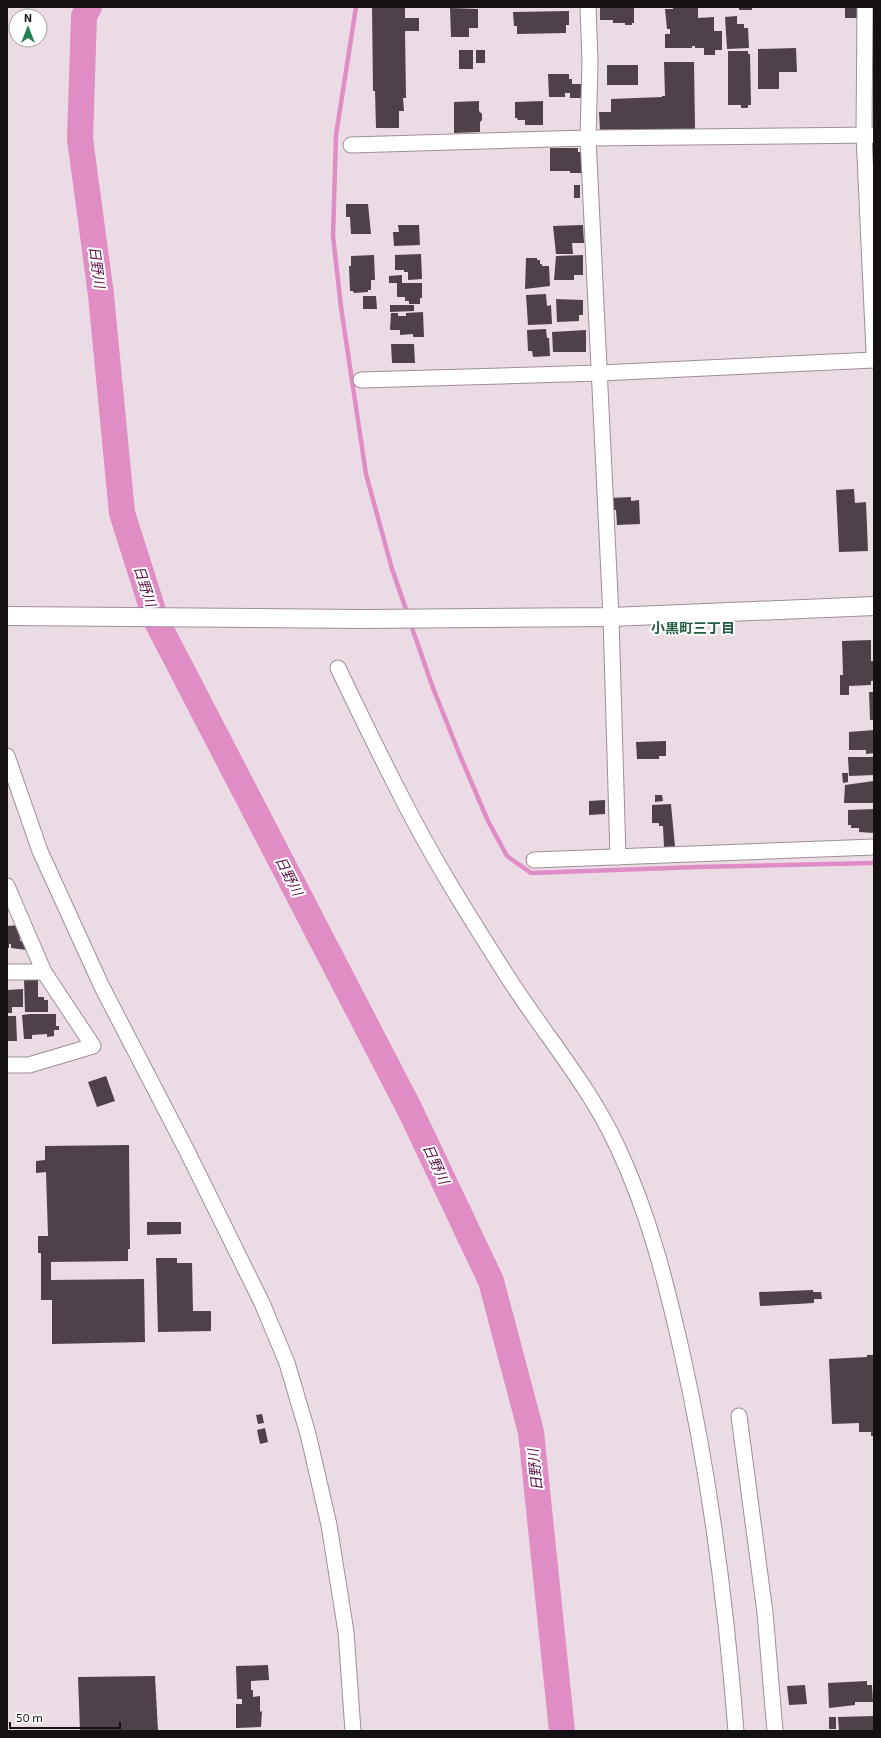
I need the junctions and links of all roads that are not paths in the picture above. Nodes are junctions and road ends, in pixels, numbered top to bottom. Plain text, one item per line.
1 (588, 7) edge
2 (865, 7) edge
3 (869, 135) edge
4 (588, 138) junction
5 (351, 145) dead end
6 (874, 352) edge
7 (874, 360) edge
8 (600, 373) junction
9 (361, 380) dead end
10 (874, 606) edge
11 (7, 616) edge
12 (611, 617) junction
13 (338, 668) dead end
14 (7, 756) edge
15 (874, 847) edge
16 (618, 858) junction
17 (534, 860) dead end
18 (7, 886) edge
19 (7, 972) edge
20 (44, 972) junction
21 (7, 1066) edge
22 (739, 1416) dead end
23 (353, 1731) edge
24 (736, 1731) edge
25 (775, 1731) edge

1 - 4 street
2 - 3 street
3 - 4 street
3 - 6 street
4 - 5 street
4 - 8 street
7 - 8 street
8 - 9 street
8 - 12 street
10 - 12 street
11 - 12 street
12 - 16 street
13 - 24 street
14 - 23 street
15 - 16 street
16 - 17 street
18 - 20 street
19 - 20 street
20 - 21 street
22 - 25 street

